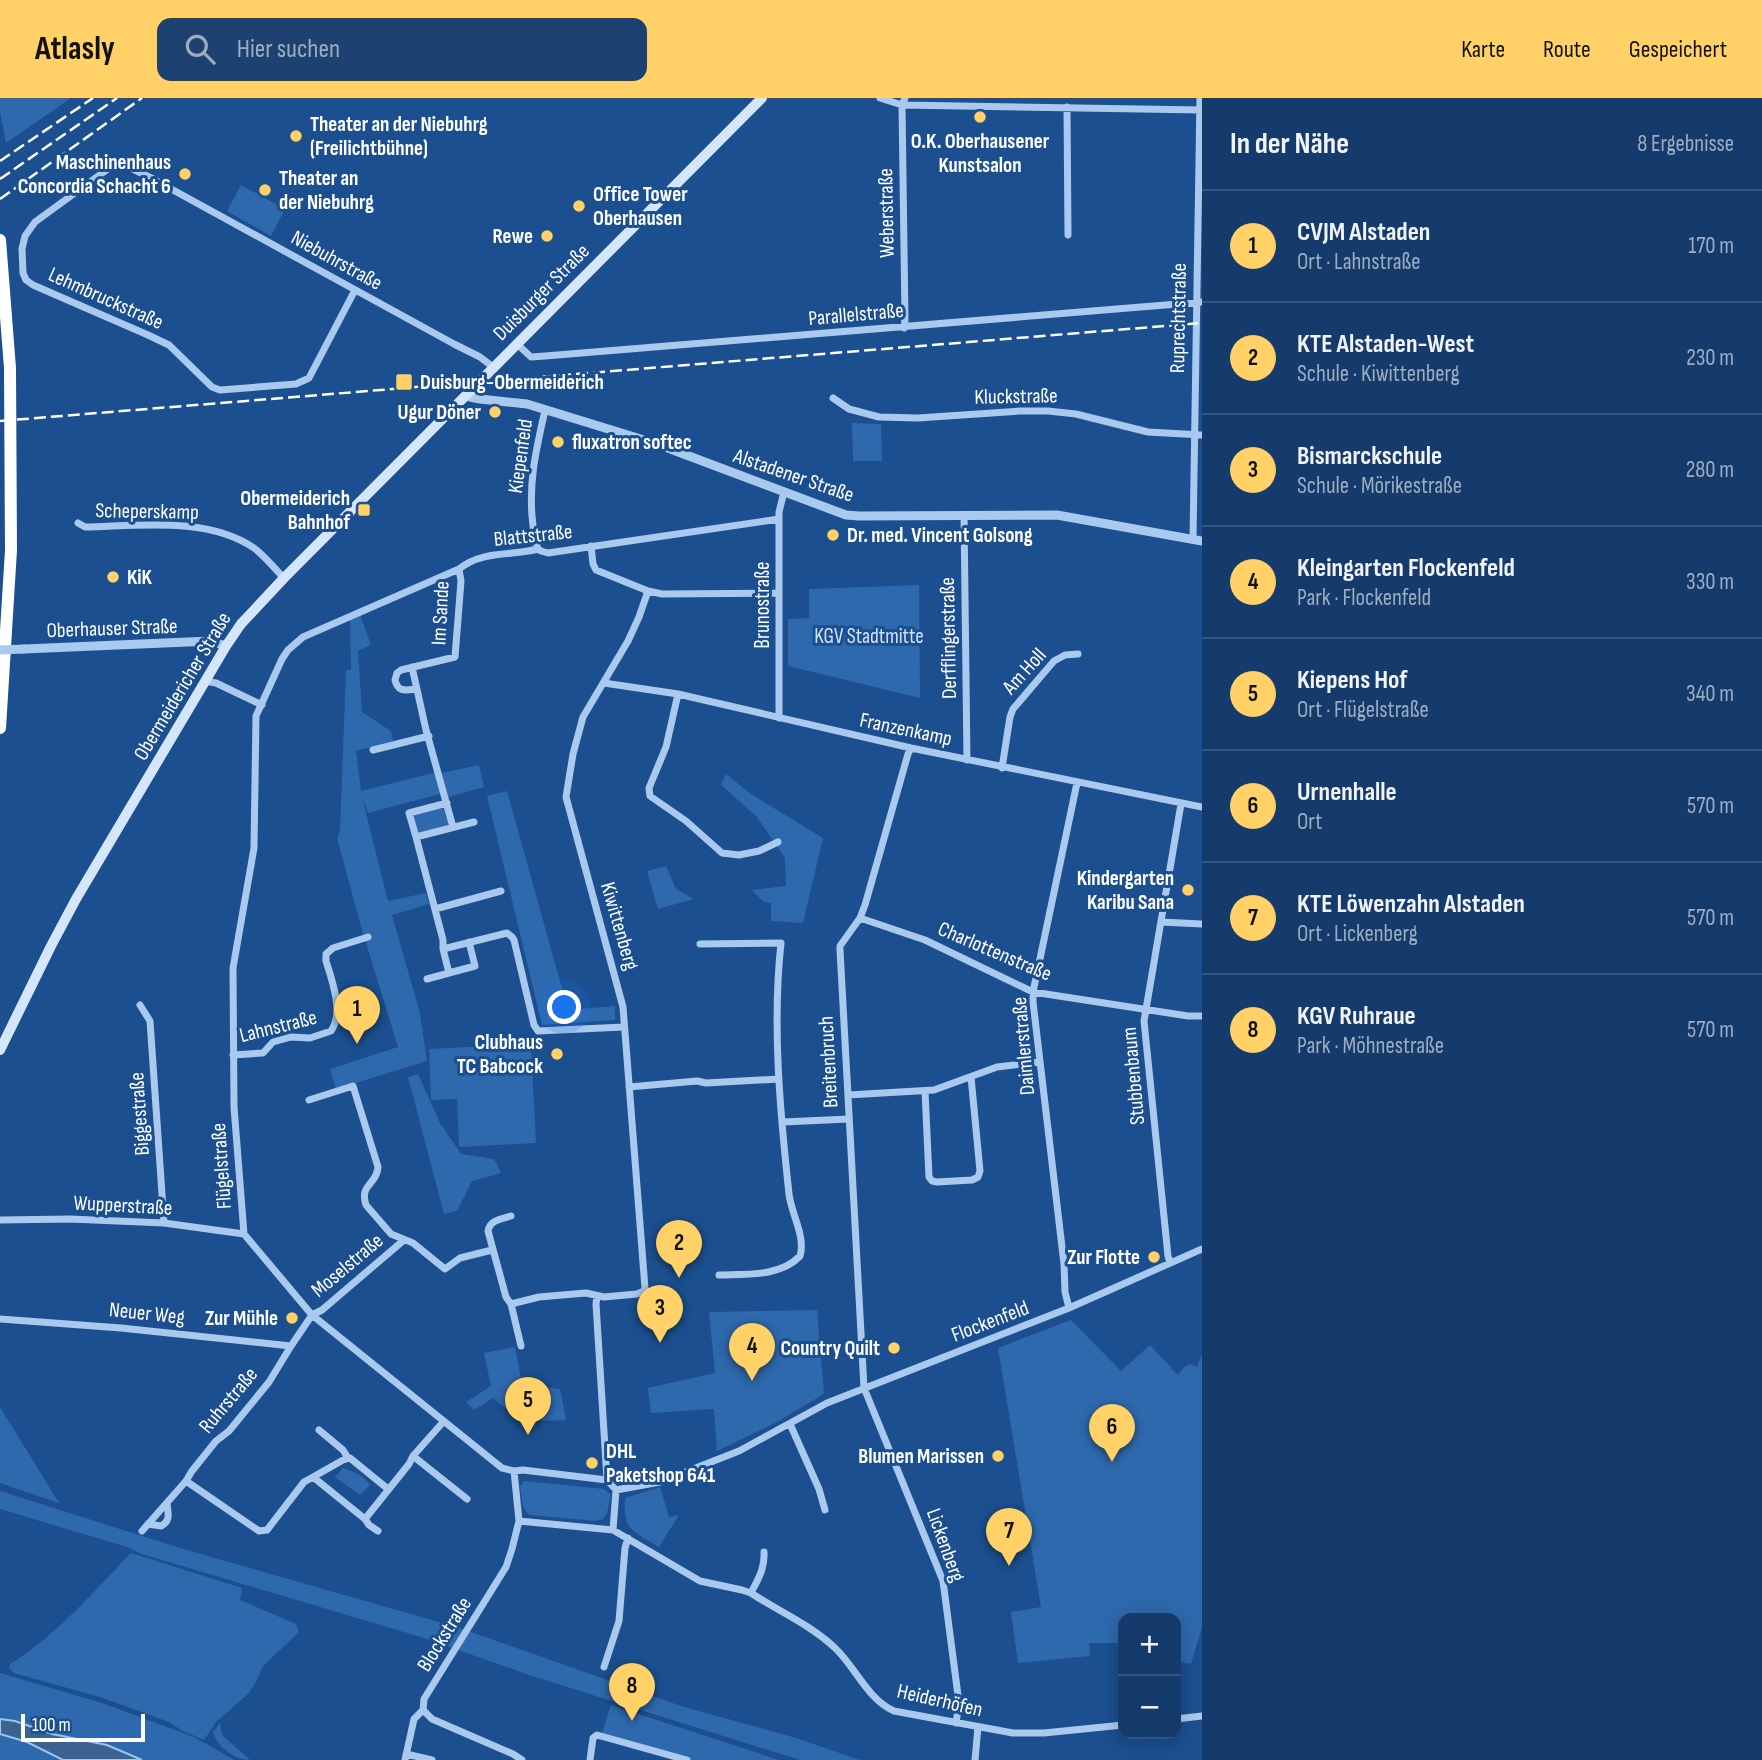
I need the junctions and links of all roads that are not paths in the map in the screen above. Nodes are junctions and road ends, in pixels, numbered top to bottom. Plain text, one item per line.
1 (762, 98) edge
2 (880, 98) edge
3 (1200, 98) edge
4 (904, 101) edge
5 (1067, 107) junction
6 (1201, 110) edge
7 (125, 165) joint
8 (1068, 235) dead end
9 (0, 240) edge
10 (355, 290) junction
11 (1199, 302) edge
12 (904, 328) junction
13 (517, 344) junction
14 (493, 367) junction
15 (467, 394) junction
16 (833, 398) dead end
17 (545, 410) junction
18 (1198, 435) edge
19 (784, 492) junction
20 (964, 515) junction
21 (779, 519) junction
22 (78, 523) dead end
23 (1198, 540) edge
24 (590, 546) junction
25 (538, 549) junction
26 (459, 569) junction
27 (284, 578) junction
28 (648, 591) junction
29 (779, 593) junction
30 (226, 646) junction
31 (0, 650) edge
32 (1078, 654) dead end
33 (412, 667) junction
34 (205, 681) junction
35 (604, 683) junction
36 (417, 689) junction
37 (678, 694) junction
38 (262, 705) junction
39 (779, 718) junction
40 (0, 728) edge
41 (429, 736) junction
42 (911, 748) junction
43 (373, 750) dead end
44 (967, 760) junction
45 (1002, 768) junction
46 (1077, 783) junction
47 (447, 803) junction
48 (1181, 804) junction
49 (1202, 807) edge
50 (474, 822) dead end
51 (453, 827) junction
52 (416, 837) junction
53 (778, 842) dead end
54 (501, 891) dead end
55 (435, 908) junction
56 (860, 918) junction
57 (1161, 922) junction
58 (1202, 924) edge
59 (368, 937) dead end
60 (469, 942) junction
61 (700, 944) dead end
62 (443, 949) junction
63 (449, 973) junction
64 (427, 979) dead end
65 (1033, 992) junction
66 (140, 1005) dead end
67 (1146, 1009) junction
68 (1202, 1016) edge
69 (624, 1027) junction
70 (0, 1050) edge
71 (233, 1055) junction
72 (1040, 1062) junction
73 (971, 1077) junction
74 (779, 1079) junction
75 (629, 1087) junction
76 (925, 1091) junction
77 (848, 1095) junction
78 (309, 1100) dead end
79 (849, 1119) junction
80 (783, 1122) junction
81 (511, 1216) dead end
82 (0, 1220) edge
83 (164, 1223) junction
84 (244, 1234) junction
85 (404, 1240) junction
86 (1202, 1249) edge
87 (492, 1250) junction
88 (1170, 1263) junction
89 (719, 1275) dead end
90 (597, 1296) junction
91 (511, 1304) junction
92 (1069, 1308) junction
93 (312, 1315) junction
94 (0, 1319) edge
95 (291, 1346) junction
96 (522, 1346) dead end
97 (864, 1388) junction
98 (444, 1421) junction
99 (790, 1424) junction
100 (319, 1430) dead end
101 (413, 1456) junction
102 (348, 1458) junction
103 (514, 1471) junction
104 (313, 1477) junction
105 (607, 1480) junction
106 (186, 1481) junction
107 (388, 1489) junction
108 (616, 1490) junction
109 (467, 1499) dead end
110 (167, 1503) junction
111 (825, 1510) dead end
112 (365, 1519) junction
113 (519, 1521) junction
114 (378, 1531) dead end
115 (613, 1531) junction
116 (628, 1538) junction
117 (764, 1552) dead end
118 (751, 1593) junction
119 (604, 1667) dead end
120 (423, 1710) junction
121 (1202, 1716) edge
122 (1181, 1718) edge
123 (956, 1723) junction
124 (1118, 1726) edge
125 (978, 1727) junction
126 (405, 1757) edge
127 (432, 1760) edge
128 (522, 1760) edge
129 (590, 1760) edge
130 (687, 1760) edge
131 (975, 1760) edge

1 - 13 main road, Duisburger Straße
2 - 4 street
3 - 6 street, Ruprechtstraße
4 - 5 street
4 - 12 street, Weberstraße
5 - 6 street
5 - 8 street
6 - 11 street, Ruprechtstraße
7 - 10 street, Niebuhrstraße
7 - 10 street, Lehmbruckstraße
9 - 40 highway
10 - 14 street, Niebuhrstraße
11 - 12 street, Parallelstraße
11 - 18 street, Ruprechtstraße
12 - 13 street, Parallelstraße
13 - 14 main road, Duisburger Straße
14 - 15 main road, Duisburger Straße
15 - 17 street, Alstadener Straße
15 - 27 main road, Obermeidericher Straße
16 - 18 street, Kluckstraße
17 - 19 street, Alstadener Straße
17 - 25 street, Kiepenfeld
18 - 23 street, Ruprechtstraße
19 - 20 street, Alstadener Straße
19 - 21 street, Brunostraße
20 - 23 street, Alstadener Straße
20 - 44 street, Derfflingerstraße
21 - 24 street, Blattstraße
21 - 29 street, Brunostraße
22 - 27 street, Scheperskamp
24 - 25 street, Blattstraße
24 - 28 street
25 - 26 street, Blattstraße
26 - 33 street, Im Sande
26 - 38 street, Blattstraße
27 - 30 main road, Obermeidericher Straße
28 - 29 street
28 - 35 street, Kiwittenberg
29 - 39 street, Brunostraße
30 - 31 street, Oberhauser Straße, bridge
30 - 34 main road, Obermeidericher Straße
32 - 45 street, Am Holl
33 - 36 street, Im Sande
33 - 36 street, Im Sande
34 - 38 street
34 - 70 main road, Obermeidericher Straße
35 - 37 street, Franzenkamp
35 - 69 street, Kiwittenberg
36 - 41 street, Im Sande
37 - 39 street, Franzenkamp
37 - 53 street
38 - 71 street, Flügelstraße
39 - 42 street, Franzenkamp
41 - 43 street
41 - 47 street, Im Sande
42 - 44 street, Franzenkamp
42 - 56 street, Breitenbruch
44 - 45 street, Franzenkamp
45 - 46 street, Franzenkamp
46 - 48 street, Franzenkamp
46 - 65 street, Daimlerstraße
47 - 51 street, Im Sande
47 - 52 street
48 - 49 street, Franzenkamp
48 - 57 street, Stubbenbaum
50 - 51 street
51 - 52 street
52 - 55 street
54 - 55 street
55 - 62 street
56 - 65 street, Charlottenstraße
56 - 77 street, Breitenbruch
57 - 58 street
57 - 67 street, Stubbenbaum
59 - 71 street, Lahnstraße
60 - 62 street
60 - 63 street
60 - 69 street
61 - 74 street
62 - 63 street
63 - 64 street
65 - 67 street, Charlottenstraße
65 - 72 street, Daimlerstraße
66 - 83 street, Biggestraße
67 - 68 street, Charlottenstraße
67 - 88 street, Stubbenbaum
69 - 75 street, Kiwittenberg
71 - 84 street, Flügelstraße
72 - 73 street
72 - 92 street, Daimlerstraße
73 - 76 street
73 - 76 street
74 - 75 street
74 - 80 street
75 - 90 street, Kiwittenberg
76 - 77 street
77 - 79 street, Breitenbruch
78 - 85 street, Moselstraße
79 - 80 street
79 - 97 street, Breitenbruch
80 - 89 street
81 - 87 street
82 - 83 street, Wupperstraße
83 - 84 street, Wupperstraße
84 - 93 street, Flügelstraße
85 - 87 street, Moselstraße
85 - 93 street, Moselstraße
86 - 88 street, Flockenfeld
87 - 91 street
88 - 92 street, Flockenfeld
90 - 91 street
90 - 105 street
91 - 96 street
92 - 97 street, Flockenfeld
93 - 95 street, Ruhrstraße
93 - 98 street, Flügelstraße
94 - 95 street, Neuer Weg
95 - 106 street, Ruhrstraße
97 - 99 street, Flockenfeld
97 - 123 street, Lickenberg
98 - 101 street
98 - 103 street, Flügelstraße
99 - 108 street, Flockenfeld
99 - 111 street
100 - 102 street
101 - 107 street
101 - 109 street
102 - 104 street
102 - 107 street
103 - 105 street, Flügelstraße
103 - 113 street, Blockstraße
104 - 106 street
104 - 112 street
105 - 108 street
106 - 110 street, Ruhrstraße
107 - 112 street
108 - 115 street
110 - 110 street, Ruhrstraße
112 - 114 street
113 - 115 street, Heiderhöfen
113 - 120 street, Blockstraße
115 - 116 street, Heiderhöfen
116 - 118 street, Heiderhöfen
116 - 119 street
117 - 118 street
118 - 123 street, Heiderhöfen
120 - 126 street, Blockstraße
120 - 128 street
121 - 122 street
123 - 125 street, Heiderhöfen
124 - 125 street, Heiderhöfen
125 - 131 street
126 - 127 street
129 - 130 street

